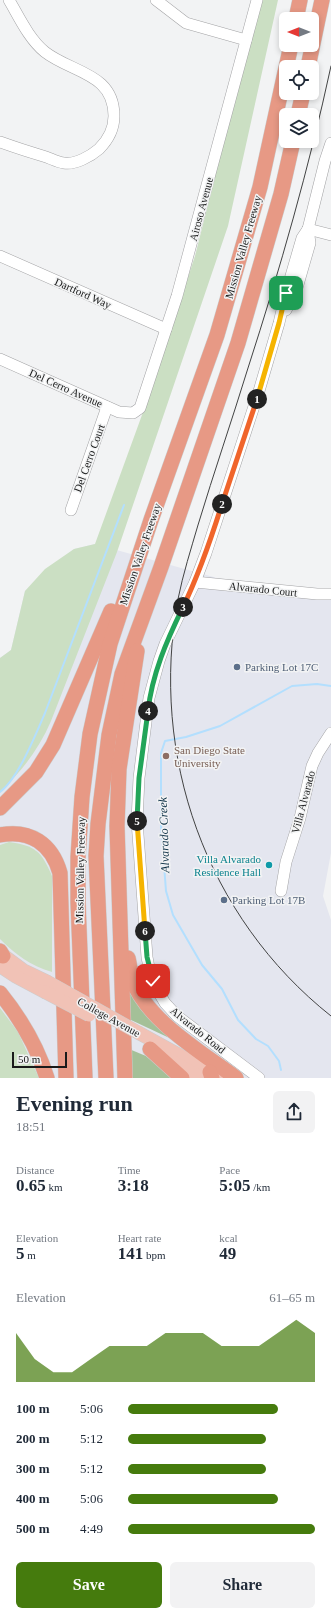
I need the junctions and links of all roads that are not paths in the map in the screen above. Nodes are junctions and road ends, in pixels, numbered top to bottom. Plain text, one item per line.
1 (156, 0) edge
2 (257, 0) edge
3 (300, 0) edge
4 (322, 0) edge
5 (6, 3) edge
6 (297, 12) edge
7 (246, 40) junction
8 (289, 52) edge
9 (309, 60) edge
10 (0, 142) edge
11 (331, 143) edge
12 (291, 148) edge
13 (308, 229) junction
14 (331, 234) edge
15 (0, 256) edge
16 (166, 329) junction
17 (0, 359) edge
18 (107, 407) junction
19 (133, 413) joint
20 (71, 510) dead end
21 (151, 520) junction
22 (195, 582) junction
23 (331, 594) edge
24 (143, 616) junction
25 (331, 733) edge
26 (0, 808) edge
27 (0, 835) edge
28 (118, 886) junction
29 (281, 891) dead end
30 (1, 956) edge
31 (0, 993) edge
32 (142, 1041) junction
33 (211, 1077) edge
34 (47, 1078) edge
35 (66, 1078) edge
36 (85, 1078) edge
37 (106, 1078) edge
38 (125, 1078) edge
39 (182, 1078) edge
40 (236, 1078) edge
41 (259, 1078) edge

1 - 7 street
2 - 7 street, Airoso Avenue
3 - 6 highway
4 - 9 highway
5 - 10 street
7 - 16 street, Airoso Avenue
8 - 21 highway, Mission Valley Freeway
11 - 13 street, Alvarado Road
12 - 24 highway, Mission Valley Freeway
13 - 14 street
13 - 22 street, Alvarado Road
15 - 16 street, Dartford Way
16 - 19 street, Airoso Avenue
17 - 18 street, Del Cerro Avenue
18 - 19 street, Del Cerro Avenue
18 - 20 street, Del Cerro Court
21 - 26 highway
21 - 36 highway, Mission Valley Freeway
22 - 23 street, Alvarado Court
22 - 41 street, Alvarado Road
24 - 28 highway
24 - 37 highway, Mission Valley Freeway
25 - 29 street, Villa Alvarado
27 - 35 highway
28 - 38 highway
28 - 40 highway
30 - 32 main road, College Avenue, bridge
31 - 34 highway
32 - 33 main road, College Avenue
32 - 33 main road, College Avenue
32 - 39 highway

